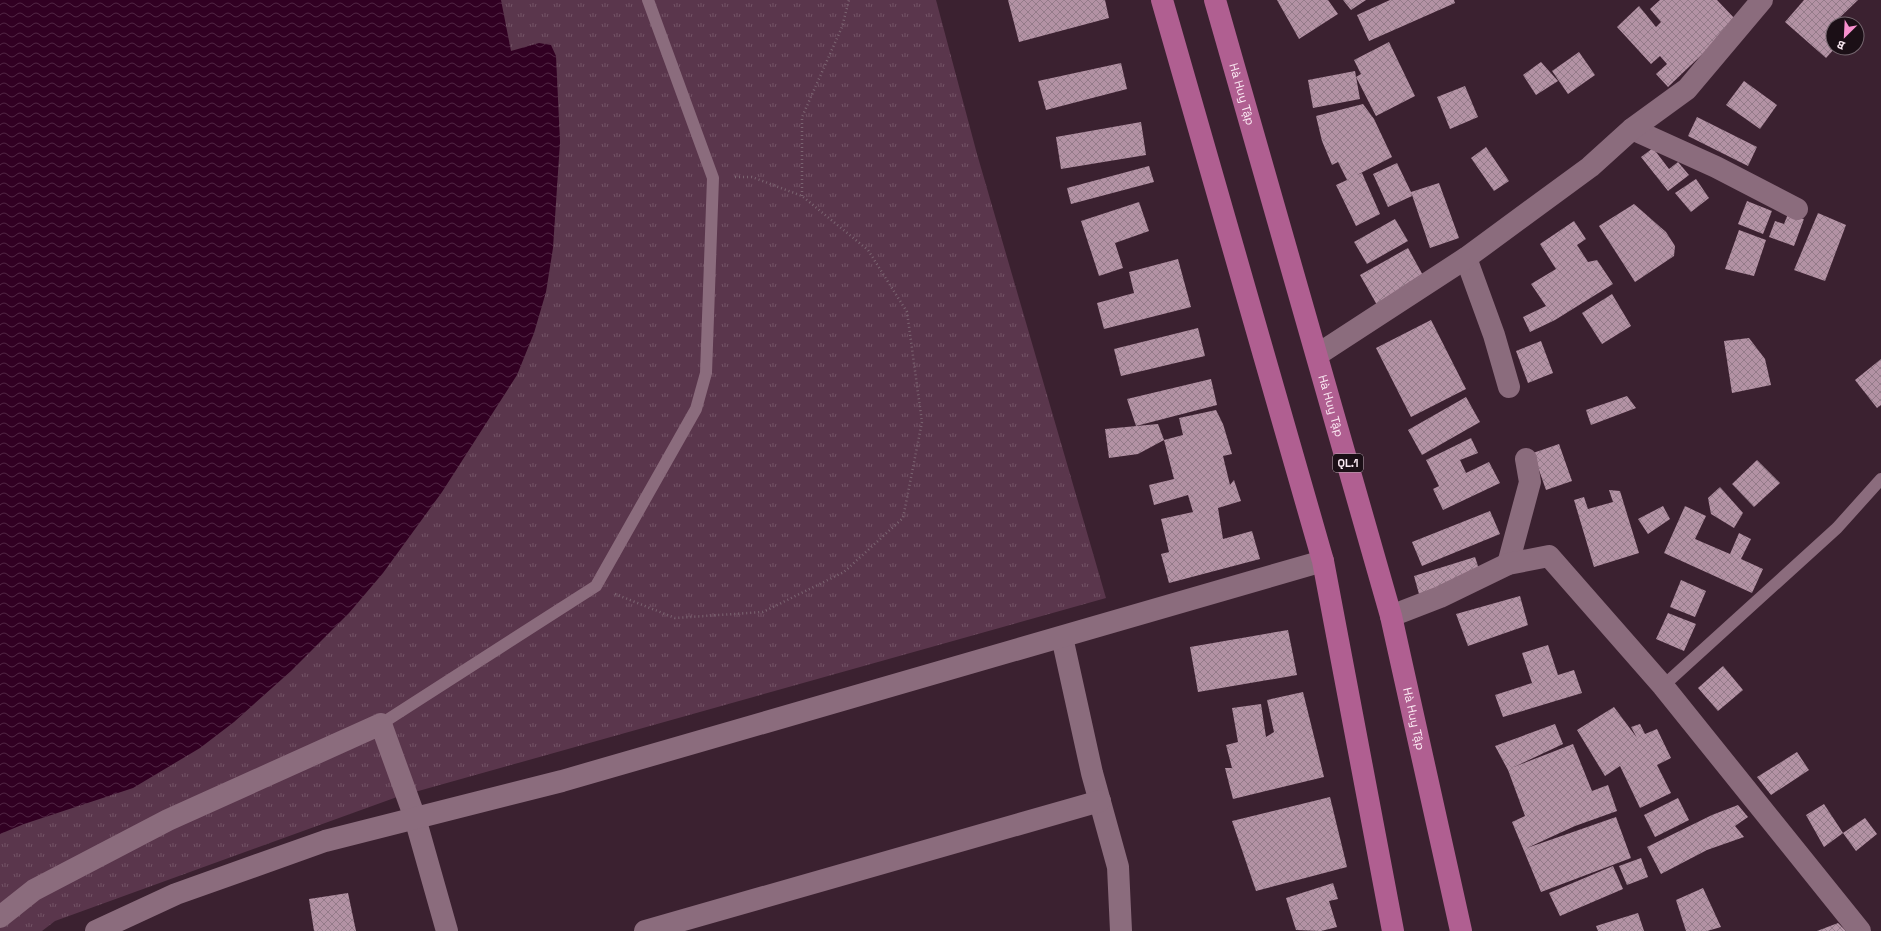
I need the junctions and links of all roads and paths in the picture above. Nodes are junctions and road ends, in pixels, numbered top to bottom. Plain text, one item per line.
1 (648, 0) edge
2 (849, 0) edge
3 (1162, 0) edge
4 (1215, 0) edge
5 (1762, 0) edge
6 (1632, 129) junction
7 (714, 178) junction
8 (802, 196) junction
9 (1797, 209) dead end
10 (1466, 258) junction
11 (1317, 355) junction
12 (1509, 387) dead end
13 (1526, 459) dead end
14 (1881, 479) edge
15 (1323, 561) junction
16 (1508, 564) junction
17 (596, 586) junction
18 (1391, 616) junction
19 (1062, 637) junction
20 (1663, 686) junction
21 (381, 724) junction
22 (1100, 801) junction
23 (415, 818) junction
24 (0, 917) edge
25 (96, 931) edge
26 (447, 931) edge
27 (645, 931) edge
28 (1120, 931) edge
29 (1393, 931) edge
30 (1461, 931) edge
31 (1860, 931) edge

1 - 7 lane
2 - 8 path
3 - 15 main road
4 - 11 main road, Hà Huy Tập / QL.1
5 - 6 street
6 - 9 street
6 - 10 street
7 - 8 path
7 - 17 lane
8 - 17 path
10 - 11 street
10 - 12 street
11 - 18 main road, Hà Huy Tập / QL.1
13 - 16 street
14 - 20 lane
15 - 19 street
15 - 29 main road
16 - 18 street
16 - 20 street
17 - 21 lane
18 - 30 main road, Hà Huy Tập / QL.1
19 - 22 street
19 - 23 street
20 - 31 street
21 - 23 street
21 - 24 street
22 - 27 street
22 - 28 street
23 - 25 street
23 - 26 street

